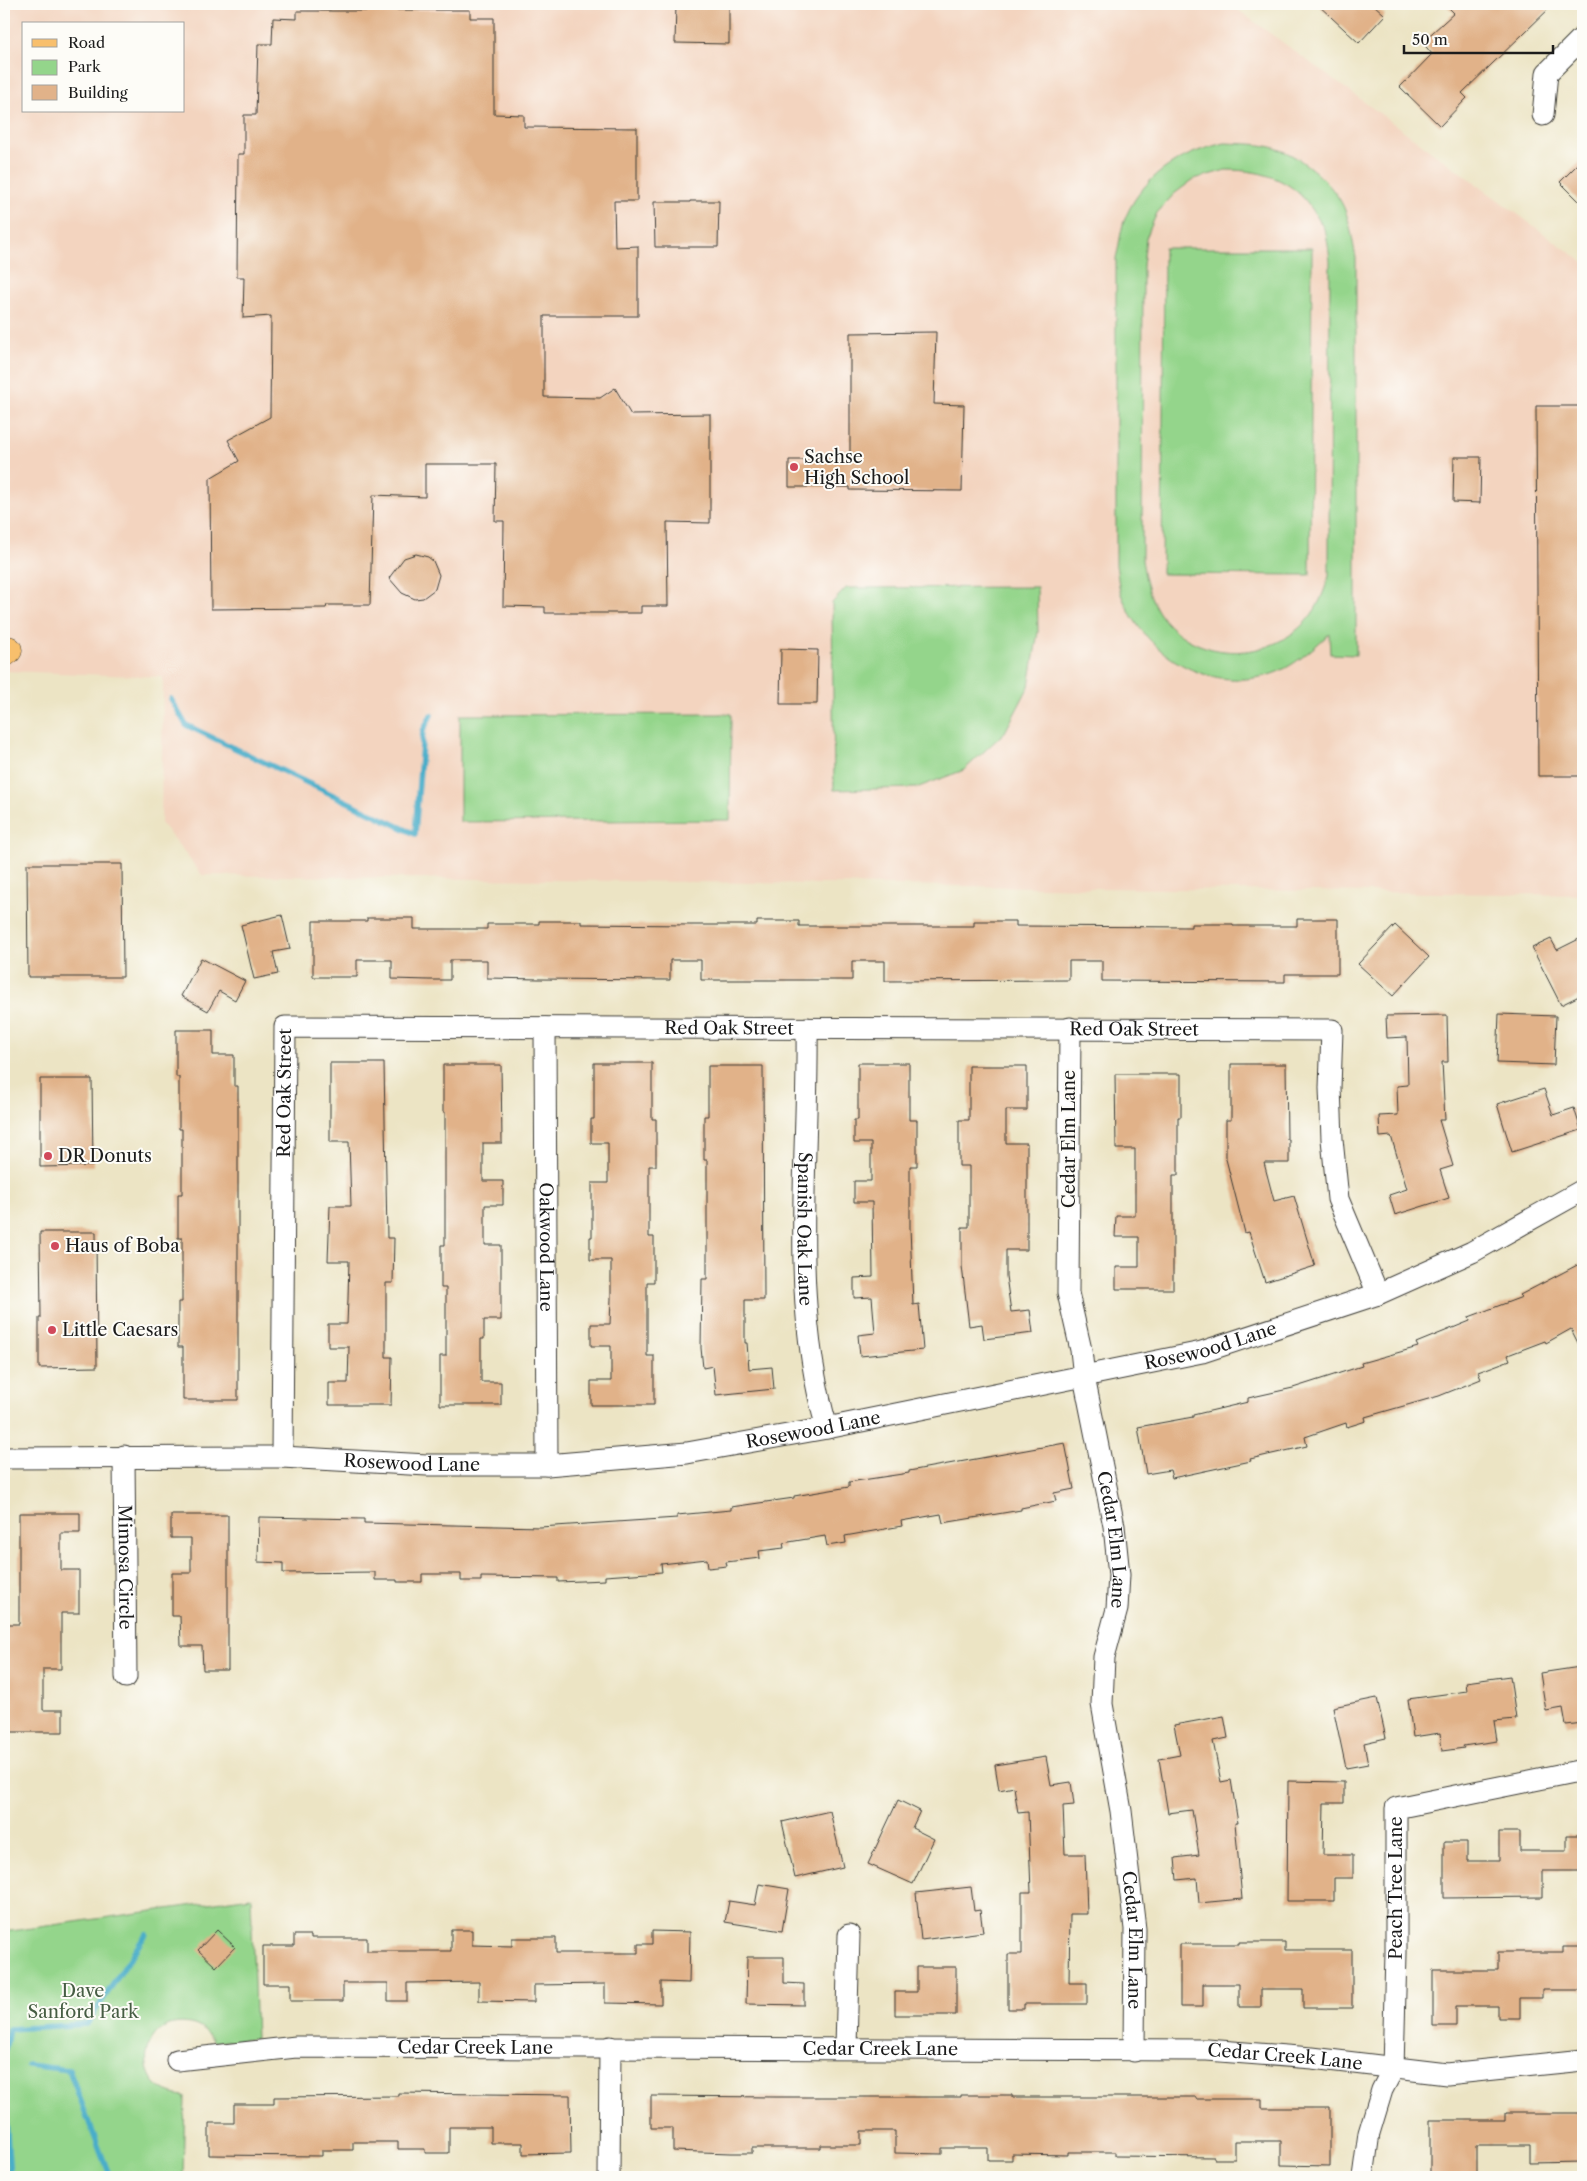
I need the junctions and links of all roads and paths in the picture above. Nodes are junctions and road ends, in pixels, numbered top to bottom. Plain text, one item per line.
1 (1583, 37) edge
2 (1543, 115) dead end
3 (545, 1028) junction
4 (808, 1028) junction
5 (1070, 1028) junction
6 (1583, 1190) edge
7 (1378, 1294) junction
8 (1084, 1377) junction
9 (827, 1428) junction
10 (124, 1456) junction
11 (282, 1457) junction
12 (4, 1458) edge
13 (547, 1465) junction
14 (126, 1677) dead end
15 (1583, 1770) edge
16 (849, 1935) dead end
17 (610, 2047) junction
18 (846, 2047) junction
19 (1134, 2051) junction
20 (177, 2060) dead end
21 (1583, 2060) edge
22 (1393, 2069) junction
23 (609, 2177) edge
24 (1363, 2177) edge

1 - 2 street
3 - 4 street, Red Oak Street
3 - 11 street, Red Oak Street
3 - 13 street, Oakwood Lane
4 - 5 street, Red Oak Street
4 - 9 street, Spanish Oak Lane
5 - 7 street, Red Oak Street
5 - 8 street, Cedar Elm Lane
6 - 7 street, Rosewood Lane
7 - 8 street, Rosewood Lane
8 - 9 street, Rosewood Lane
8 - 19 street, Cedar Elm Lane
9 - 13 street, Rosewood Lane
10 - 11 street, Rosewood Lane
10 - 12 street, Rosewood Lane
10 - 14 street, Mimosa Circle
11 - 13 street, Rosewood Lane
15 - 22 street, Peach Tree Lane
16 - 18 street
17 - 18 street, Cedar Creek Lane
17 - 20 street, Cedar Creek Lane
17 - 23 street
18 - 19 street, Cedar Creek Lane
19 - 22 street, Cedar Creek Lane
21 - 22 street, Cedar Creek Lane
22 - 24 street

